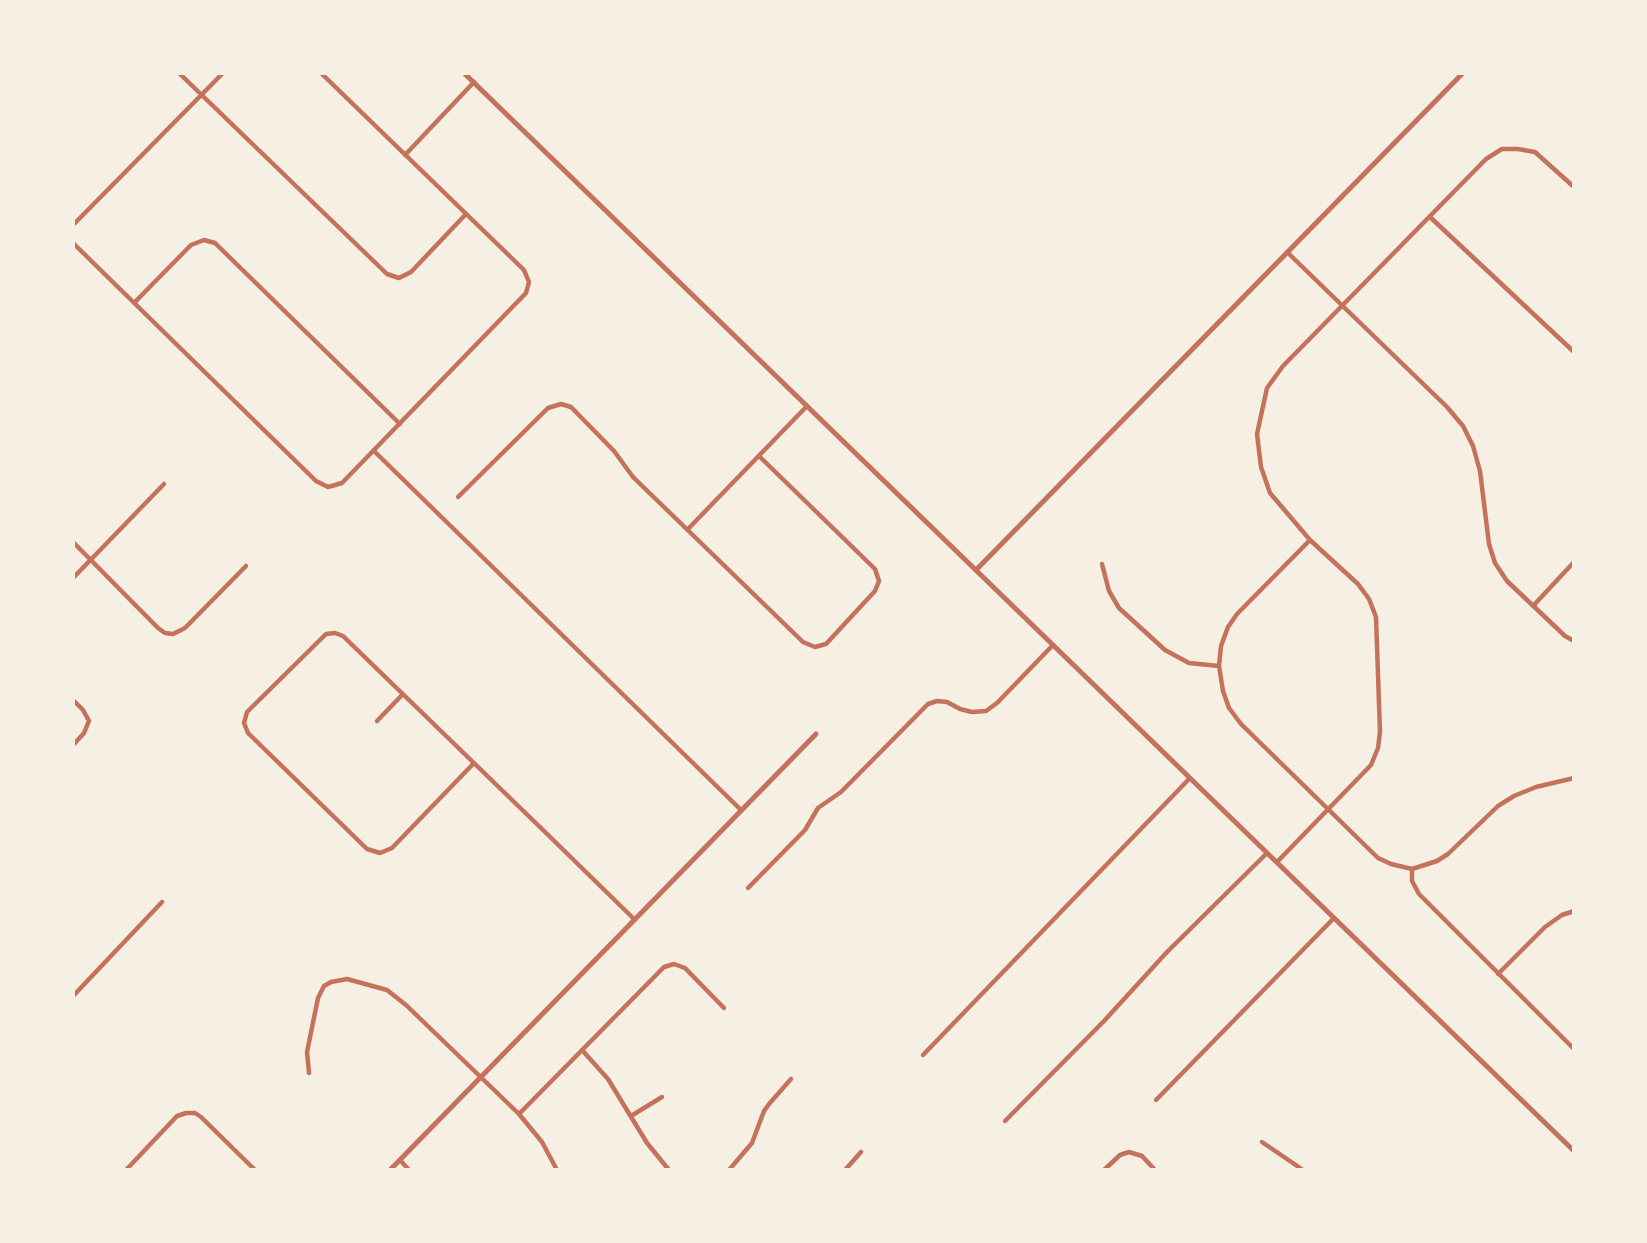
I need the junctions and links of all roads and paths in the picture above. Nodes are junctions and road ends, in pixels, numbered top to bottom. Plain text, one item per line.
1 (180, 74) edge
2 (222, 74) edge
3 (322, 74) edge
4 (465, 74) edge
5 (1462, 74) edge
6 (474, 82) junction
7 (201, 95) junction
8 (405, 155) junction
9 (1574, 187) edge
10 (466, 214) junction
11 (1430, 217) junction
12 (74, 225) edge
13 (74, 244) edge
14 (1287, 252) junction
15 (134, 303) junction
16 (1342, 305) junction
17 (1574, 352) edge
18 (807, 406) junction
19 (400, 424) junction
20 (374, 451) junction
21 (759, 456) junction
22 (164, 484) dead end
23 (458, 497) dead end
24 (688, 529) junction
25 (1310, 540) junction
26 (74, 543) edge
27 (91, 560) junction
28 (1574, 562) edge
29 (1102, 564) dead end
30 (246, 566) dead end
31 (976, 570) junction
32 (74, 577) edge
33 (1533, 606) junction
34 (1574, 641) edge
35 (1053, 645) junction
36 (1219, 666) junction
37 (403, 694) junction
38 (74, 701) edge
39 (377, 721) dead end
40 (816, 734) dead end
41 (74, 744) edge
42 (474, 763) junction
43 (1190, 778) junction
44 (1574, 778) edge
45 (740, 809) junction
46 (1328, 810) junction
47 (1267, 853) junction
48 (1277, 862) junction
49 (1412, 869) junction
50 (748, 888) dead end
51 (162, 902) dead end
52 (1574, 911) edge
53 (1334, 918) junction
54 (634, 919) junction
55 (1498, 974) junction
56 (74, 995) edge
57 (724, 1008) dead end
58 (1574, 1049) edge
59 (582, 1050) junction
60 (922, 1055) dead end
61 (309, 1073) dead end
62 (480, 1078) junction
63 (791, 1080) dead end
64 (662, 1097) dead end
65 (1156, 1100) dead end
66 (519, 1114) junction
67 (631, 1116) junction
68 (1005, 1121) dead end
69 (1262, 1142) dead end
70 (1574, 1150) edge
71 (861, 1152) dead end
72 (400, 1160) junction
73 (126, 1170) edge
74 (255, 1170) edge
75 (390, 1170) edge
76 (409, 1170) edge
77 (557, 1170) edge
78 (669, 1170) edge
79 (729, 1170) edge
80 (845, 1170) edge
81 (1104, 1170) edge
82 (1155, 1170) edge
83 (1303, 1170) edge

1 - 7 street
2 - 7 street
3 - 8 street
4 - 6 street
5 - 14 street
6 - 8 street
6 - 18 street
7 - 10 street
7 - 12 street
8 - 10 street
9 - 11 street
10 - 19 street
11 - 16 street
11 - 17 street
13 - 15 street
14 - 16 street
14 - 31 street
15 - 19 street
15 - 20 street
16 - 25 street
16 - 33 street
18 - 21 street
18 - 31 street
19 - 20 street
20 - 45 street
21 - 24 street
21 - 24 street
22 - 27 street
23 - 24 street
25 - 36 street
25 - 46 street
26 - 27 street
27 - 30 street
27 - 32 street
28 - 33 street
29 - 36 street
31 - 35 street
33 - 34 street
35 - 43 street
35 - 50 street
36 - 46 street
37 - 39 street
37 - 42 street
37 - 42 street
38 - 41 street
40 - 45 street
42 - 54 street
43 - 47 street
43 - 60 street
44 - 49 street
45 - 54 street
46 - 48 street
46 - 49 street
47 - 48 street
47 - 68 street
48 - 53 street
49 - 55 street
51 - 56 street
52 - 55 street
53 - 65 street
53 - 70 street
54 - 62 street
55 - 58 street
57 - 59 street
59 - 66 street
59 - 67 street
61 - 62 street
62 - 66 street
62 - 72 street
63 - 79 street
64 - 67 street
66 - 77 street
67 - 78 street
69 - 83 street
71 - 80 street
72 - 75 street
72 - 76 street
73 - 74 street
81 - 82 street

